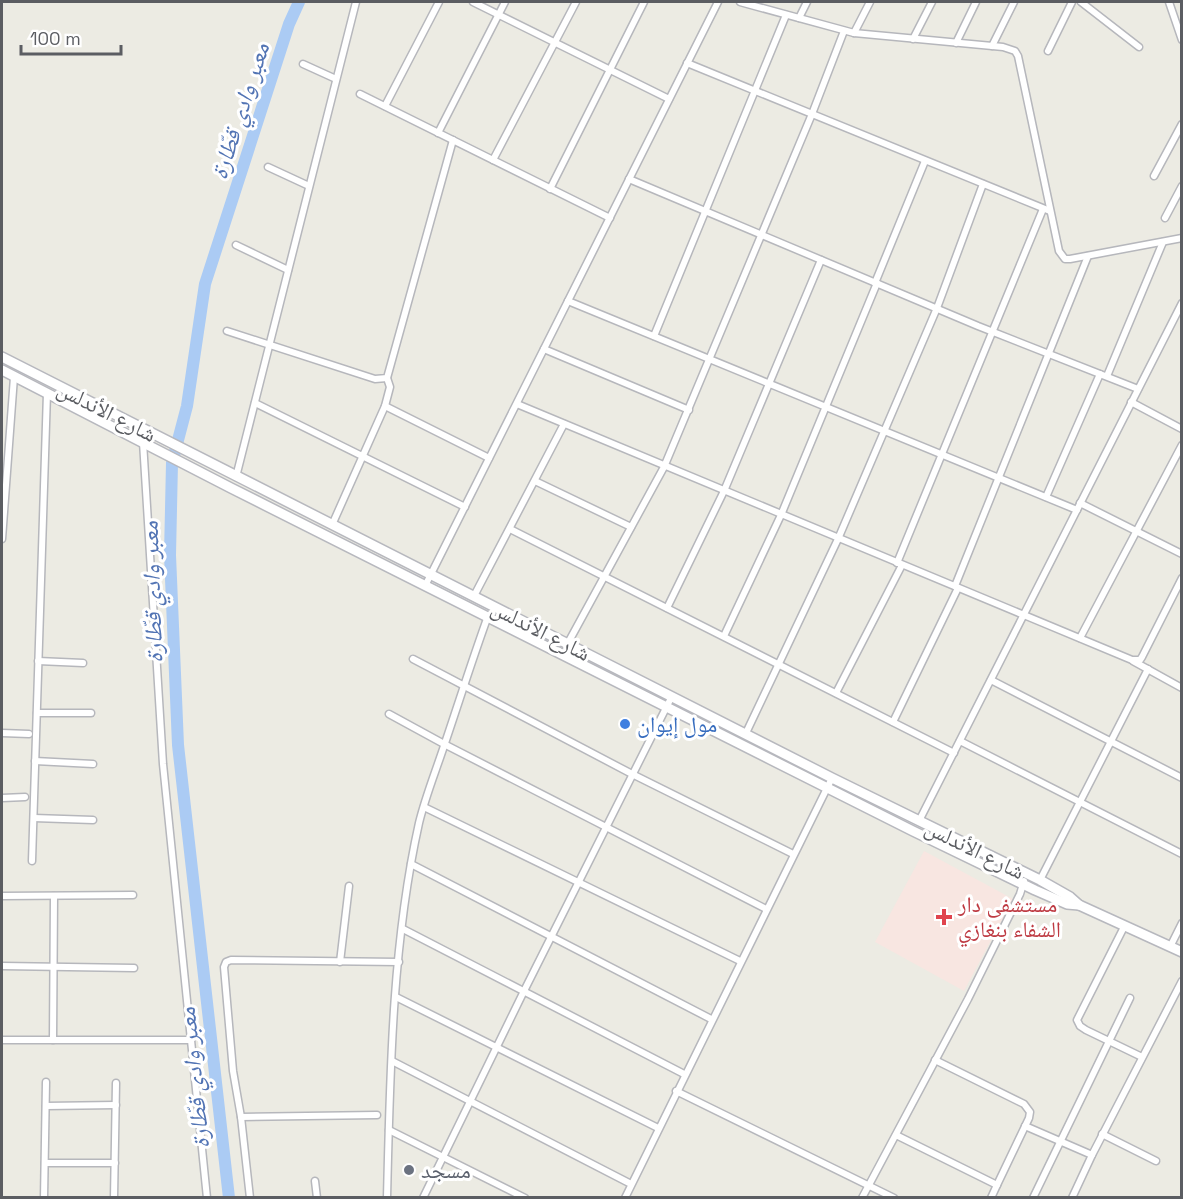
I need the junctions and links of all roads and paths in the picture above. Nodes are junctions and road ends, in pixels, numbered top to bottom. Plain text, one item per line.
1 (356, 2) edge
2 (439, 2) edge
3 (472, 2) edge
4 (505, 2) edge
5 (576, 2) edge
6 (644, 2) edge
7 (718, 2) edge
8 (740, 2) edge
9 (807, 2) edge
10 (870, 2) edge
11 (932, 2) edge
12 (976, 2) edge
13 (1014, 2) edge
14 (1072, 2) edge
15 (1081, 2) edge
16 (1169, 2) edge
17 (499, 15) junction
18 (786, 15) junction
19 (799, 18) junction
20 (844, 31) junction
21 (854, 33) junction
22 (913, 39) junction
23 (1182, 40) edge
24 (555, 42) junction
25 (956, 43) junction
26 (992, 46) junction
27 (1139, 47) dead end
28 (1047, 51) dead end
29 (687, 63) junction
30 (303, 64) dead end
31 (610, 70) junction
32 (336, 79) junction
33 (754, 90) junction
34 (360, 94) dead end
35 (669, 99) junction
36 (386, 106) junction
37 (812, 114) junction
38 (1182, 124) edge
39 (438, 133) junction
40 (453, 140) junction
41 (493, 160) junction
42 (926, 160) junction
43 (268, 167) dead end
44 (1154, 176) dead end
45 (629, 179) junction
46 (983, 184) junction
47 (309, 186) junction
48 (1182, 186) edge
49 (550, 189) junction
50 (1047, 210) junction
51 (705, 212) junction
52 (610, 218) junction
53 (1165, 218) dead end
54 (762, 235) junction
55 (1182, 238) edge
56 (1163, 242) junction
57 (236, 245) dead end
58 (1088, 256) junction
59 (821, 260) junction
60 (288, 270) junction
61 (876, 283) junction
62 (568, 301) junction
63 (1181, 306) edge
64 (936, 308) junction
65 (227, 331) dead end
66 (992, 331) junction
67 (654, 336) junction
68 (270, 344) junction
69 (544, 349) junction
70 (1050, 354) junction
71 (2, 357) edge
72 (711, 360) junction
73 (2, 370) edge
74 (1103, 375) junction
75 (14, 376) junction
76 (387, 378) junction
77 (769, 384) junction
78 (1138, 389) junction
79 (47, 393) junction
80 (1131, 402) junction
81 (255, 403) junction
82 (517, 404) junction
83 (385, 406) junction
84 (825, 407) junction
85 (689, 410) junction
86 (564, 424) junction
87 (1182, 429) edge
88 (884, 431) junction
89 (143, 442) junction
90 (1182, 445) edge
91 (940, 454) junction
92 (363, 456) junction
93 (489, 458) junction
94 (664, 467) junction
95 (236, 477) junction
96 (999, 478) junction
97 (535, 481) junction
98 (724, 491) junction
99 (1046, 497) junction
100 (1080, 503) junction
101 (465, 507) junction
102 (1077, 510) junction
103 (781, 515) junction
104 (332, 525) junction
105 (632, 527) junction
106 (510, 529) junction
107 (1138, 532) junction
108 (2, 539) edge
109 (838, 539) junction
110 (1182, 554) edge
111 (899, 564) junction
112 (431, 574) junction
113 (603, 577) junction
114 (1182, 578) edge
115 (426, 584) junction
116 (957, 587) junction
117 (474, 596) junction
118 (667, 608) junction
119 (1024, 614) junction
120 (488, 616) junction
121 (724, 636) junction
122 (1080, 638) junction
123 (568, 643) junction
124 (413, 659) dead end
125 (38, 660) junction
126 (1132, 660) junction
127 (83, 663) dead end
128 (779, 664) junction
129 (1148, 669) junction
130 (991, 680) junction
131 (463, 686) junction
132 (1182, 688) edge
133 (836, 693) junction
134 (672, 696) junction
135 (666, 706) junction
136 (37, 713) junction
137 (91, 713) dead end
138 (389, 714) dead end
139 (893, 722) junction
140 (2, 733) edge
141 (746, 733) junction
142 (29, 734) dead end
143 (960, 741) junction
144 (1111, 742) junction
145 (444, 744) junction
146 (954, 753) junction
147 (36, 761) junction
148 (93, 764) dead end
149 (632, 774) junction
150 (832, 778) junction
151 (1182, 778) edge
152 (827, 787) junction
153 (25, 797) dead end
154 (2, 798) edge
155 (1080, 802) junction
156 (424, 807) junction
157 (34, 818) junction
158 (93, 820) dead end
159 (919, 821) junction
160 (606, 826) junction
161 (793, 854) junction
162 (1182, 854) edge
163 (33, 861) dead end
164 (411, 864) junction
165 (1027, 874) junction
166 (1040, 880) junction
167 (578, 882) junction
168 (1023, 885) junction
169 (349, 886) dead end
170 (134, 895) dead end
171 (2, 896) edge
172 (54, 896) junction
173 (1079, 905) junction
174 (766, 909) junction
175 (1182, 923) edge
176 (1124, 927) junction
177 (403, 929) junction
178 (551, 936) junction
179 (1170, 946) junction
180 (1182, 952) edge
181 (740, 961) junction
182 (340, 962) junction
183 (399, 962) junction
184 (2, 966) edge
185 (53, 966) junction
186 (134, 968) dead end
187 (1182, 981) edge
188 (524, 991) junction
189 (396, 997) junction
190 (1130, 998) dead end
191 (711, 1019) junction
192 (2, 1040) edge
193 (53, 1040) junction
194 (191, 1040) junction
195 (1109, 1042) junction
196 (497, 1046) junction
197 (1142, 1058) junction
198 (935, 1060) junction
199 (392, 1061) junction
200 (684, 1074) junction
201 (46, 1082) dead end
202 (116, 1083) dead end
203 (676, 1091) junction
204 (470, 1102) junction
205 (116, 1105) junction
206 (46, 1106) junction
207 (377, 1115) dead end
208 (241, 1117) junction
209 (1025, 1126) junction
210 (658, 1128) junction
211 (388, 1130) junction
212 (1102, 1134) junction
213 (896, 1135) junction
214 (1061, 1141) junction
215 (1092, 1155) junction
216 (443, 1157) junction
217 (1156, 1161) dead end
218 (45, 1163) junction
219 (115, 1163) junction
220 (315, 1181) dead end
221 (631, 1184) junction
222 (869, 1185) junction
223 (997, 1185) junction
224 (44, 1197) edge
225 (114, 1197) edge
226 (207, 1197) edge
227 (250, 1197) edge
228 (317, 1197) edge
229 (387, 1197) edge
230 (423, 1197) edge
231 (525, 1197) edge
232 (625, 1197) edge
233 (862, 1197) edge
234 (894, 1197) edge
235 (991, 1197) edge
236 (1033, 1197) edge
237 (1072, 1197) edge

1 - 32 street
2 - 36 street
3 - 17 street
4 - 17 street
5 - 24 street
6 - 31 street
7 - 29 street
8 - 18 street
9 - 19 street
10 - 21 street
11 - 22 street
12 - 25 street
13 - 26 street
14 - 28 street
15 - 27 street
16 - 23 street
17 - 24 street
17 - 39 street
18 - 19 street
18 - 33 street
19 - 20 street
20 - 21 street
20 - 37 street
21 - 22 street
22 - 25 street
24 - 31 street
24 - 41 street
25 - 26 street
26 - 50 street
29 - 33 street
29 - 35 street
30 - 32 street
31 - 35 street
31 - 49 street
32 - 47 street
33 - 37 street
33 - 51 street
34 - 36 street
35 - 45 street
36 - 39 street
37 - 42 street
37 - 54 street
38 - 44 street
39 - 40 street
40 - 41 street
40 - 76 street
41 - 49 street
42 - 46 street
42 - 61 street
43 - 47 street
45 - 51 street
45 - 52 street
46 - 50 street
46 - 64 street
47 - 60 street
48 - 53 street
49 - 52 street
50 - 58 street
50 - 66 street
51 - 54 street
51 - 67 street
52 - 62 street
54 - 59 street
54 - 72 street
55 - 56 street
56 - 58 street
56 - 74 street
57 - 60 street
58 - 70 street
59 - 61 street
59 - 77 street
60 - 68 street
61 - 64 street
61 - 84 street
62 - 67 street
62 - 69 street
63 - 78 street
64 - 66 street
64 - 88 street
65 - 68 street
66 - 70 street
66 - 91 street
67 - 72 street
68 - 76 street
68 - 81 street
69 - 82 street
69 - 85 street
70 - 74 street
70 - 96 street
71 - 95 main road, شارع الأندلس
72 - 77 street
72 - 85 street
73 - 75 main road, شارع الأندلس
74 - 78 street
74 - 99 street
75 - 79 main road, شارع الأندلس
75 - 108 street
76 - 83 street
77 - 84 street
77 - 98 street
78 - 80 street
79 - 89 main road, شارع الأندلس
79 - 125 street
80 - 87 street
80 - 100 street
81 - 92 street
81 - 95 street
82 - 86 street
82 - 93 street
83 - 92 street
83 - 93 street
84 - 88 street
84 - 103 street
85 - 94 street
86 - 94 street
86 - 97 street
88 - 91 street
88 - 109 street
89 - 115 main road, شارع الأندلس
89 - 194 street
90 - 107 street
91 - 96 street
91 - 111 street
92 - 101 street
92 - 104 street
93 - 101 street
94 - 98 street
94 - 105 street
95 - 104 main road, شارع الأندلس
96 - 99 street
96 - 116 street
97 - 105 street
97 - 106 street
98 - 103 street
98 - 118 street
99 - 102 street
100 - 102 street
100 - 107 street
101 - 112 street
102 - 119 street
103 - 109 street
103 - 121 street
104 - 112 main road, شارع الأندلس
105 - 113 street
106 - 113 street
106 - 117 street
107 - 110 street
107 - 122 street
109 - 111 street
109 - 128 street
111 - 116 street
111 - 133 street
112 - 115 street
112 - 117 main road, شارع الأندلس
113 - 118 street
113 - 123 street
114 - 126 street
115 - 120 main road, شارع الأندلس
116 - 119 street
116 - 139 street
117 - 123 main road, شارع الأندلس
118 - 121 street
119 - 122 street
119 - 130 street
120 - 131 street
120 - 135 main road, شارع الأندلس
121 - 128 street
122 - 126 street
123 - 134 main road, شارع الأندلس
124 - 131 street
125 - 127 street
125 - 136 street
126 - 129 street
128 - 133 street
128 - 141 street
129 - 132 street
129 - 144 street
130 - 143 street
130 - 144 street
131 - 145 street
131 - 149 street
133 - 139 street
134 - 135 street
134 - 141 main road, شارع الأندلس
135 - 149 street
135 - 152 main road, شارع الأندلس
136 - 137 street
136 - 147 street
138 - 145 street
139 - 146 street
140 - 142 street
141 - 150 main road, شارع الأندلس
143 - 146 street
143 - 155 street
144 - 151 street
144 - 155 street
145 - 156 street
145 - 160 street
146 - 159 street
147 - 148 street
147 - 157 street
149 - 160 street
149 - 161 street
150 - 152 street
150 - 159 main road, شارع الأندلس
152 - 161 street
152 - 168 main road, شارع الأندلس
153 - 154 street
155 - 162 street
155 - 166 street
156 - 164 street
156 - 167 street
157 - 158 street
157 - 163 street
159 - 165 main road, شارع الأندلس
160 - 167 street
160 - 174 street
161 - 174 street
164 - 177 street
164 - 178 street
165 - 166 main road, شارع الأندلس
165 - 168 street
166 - 173 main road, شارع الأندلس
167 - 178 street
167 - 181 street
168 - 173 main road, شارع الأندلس
168 - 198 street
169 - 182 street
170 - 172 street
171 - 172 street
172 - 185 street
173 - 176 main road, شارع الأندلس
174 - 181 street
175 - 179 street
176 - 179 main road, شارع الأندلس
176 - 195 street
177 - 183 street
177 - 188 street
178 - 188 street
178 - 191 street
179 - 180 main road, شارع الأندلس
181 - 191 street
182 - 183 street
182 - 208 street
183 - 189 street
184 - 185 street
185 - 186 street
185 - 193 street
187 - 197 street
188 - 196 street
188 - 200 street
189 - 196 street
189 - 199 street
190 - 195 street
191 - 200 street
192 - 193 street
193 - 194 street
194 - 226 street
195 - 197 street
195 - 214 street
196 - 204 street
196 - 210 street
197 - 212 street
198 - 209 street
198 - 213 street
199 - 204 street
199 - 211 street
200 - 203 street
201 - 206 street
202 - 205 street
203 - 210 street
203 - 222 street
204 - 216 street
204 - 221 street
205 - 206 street
205 - 219 street
206 - 218 street
207 - 208 street
208 - 227 street
209 - 214 street
209 - 223 street
210 - 221 street
211 - 216 street
211 - 229 street
212 - 215 street
212 - 217 street
213 - 222 street
213 - 223 street
214 - 215 street
214 - 236 street
215 - 237 street
216 - 230 street
216 - 231 street
218 - 219 street
218 - 224 street
219 - 225 street
220 - 228 street
221 - 232 street
222 - 233 street
222 - 234 street
223 - 235 street

